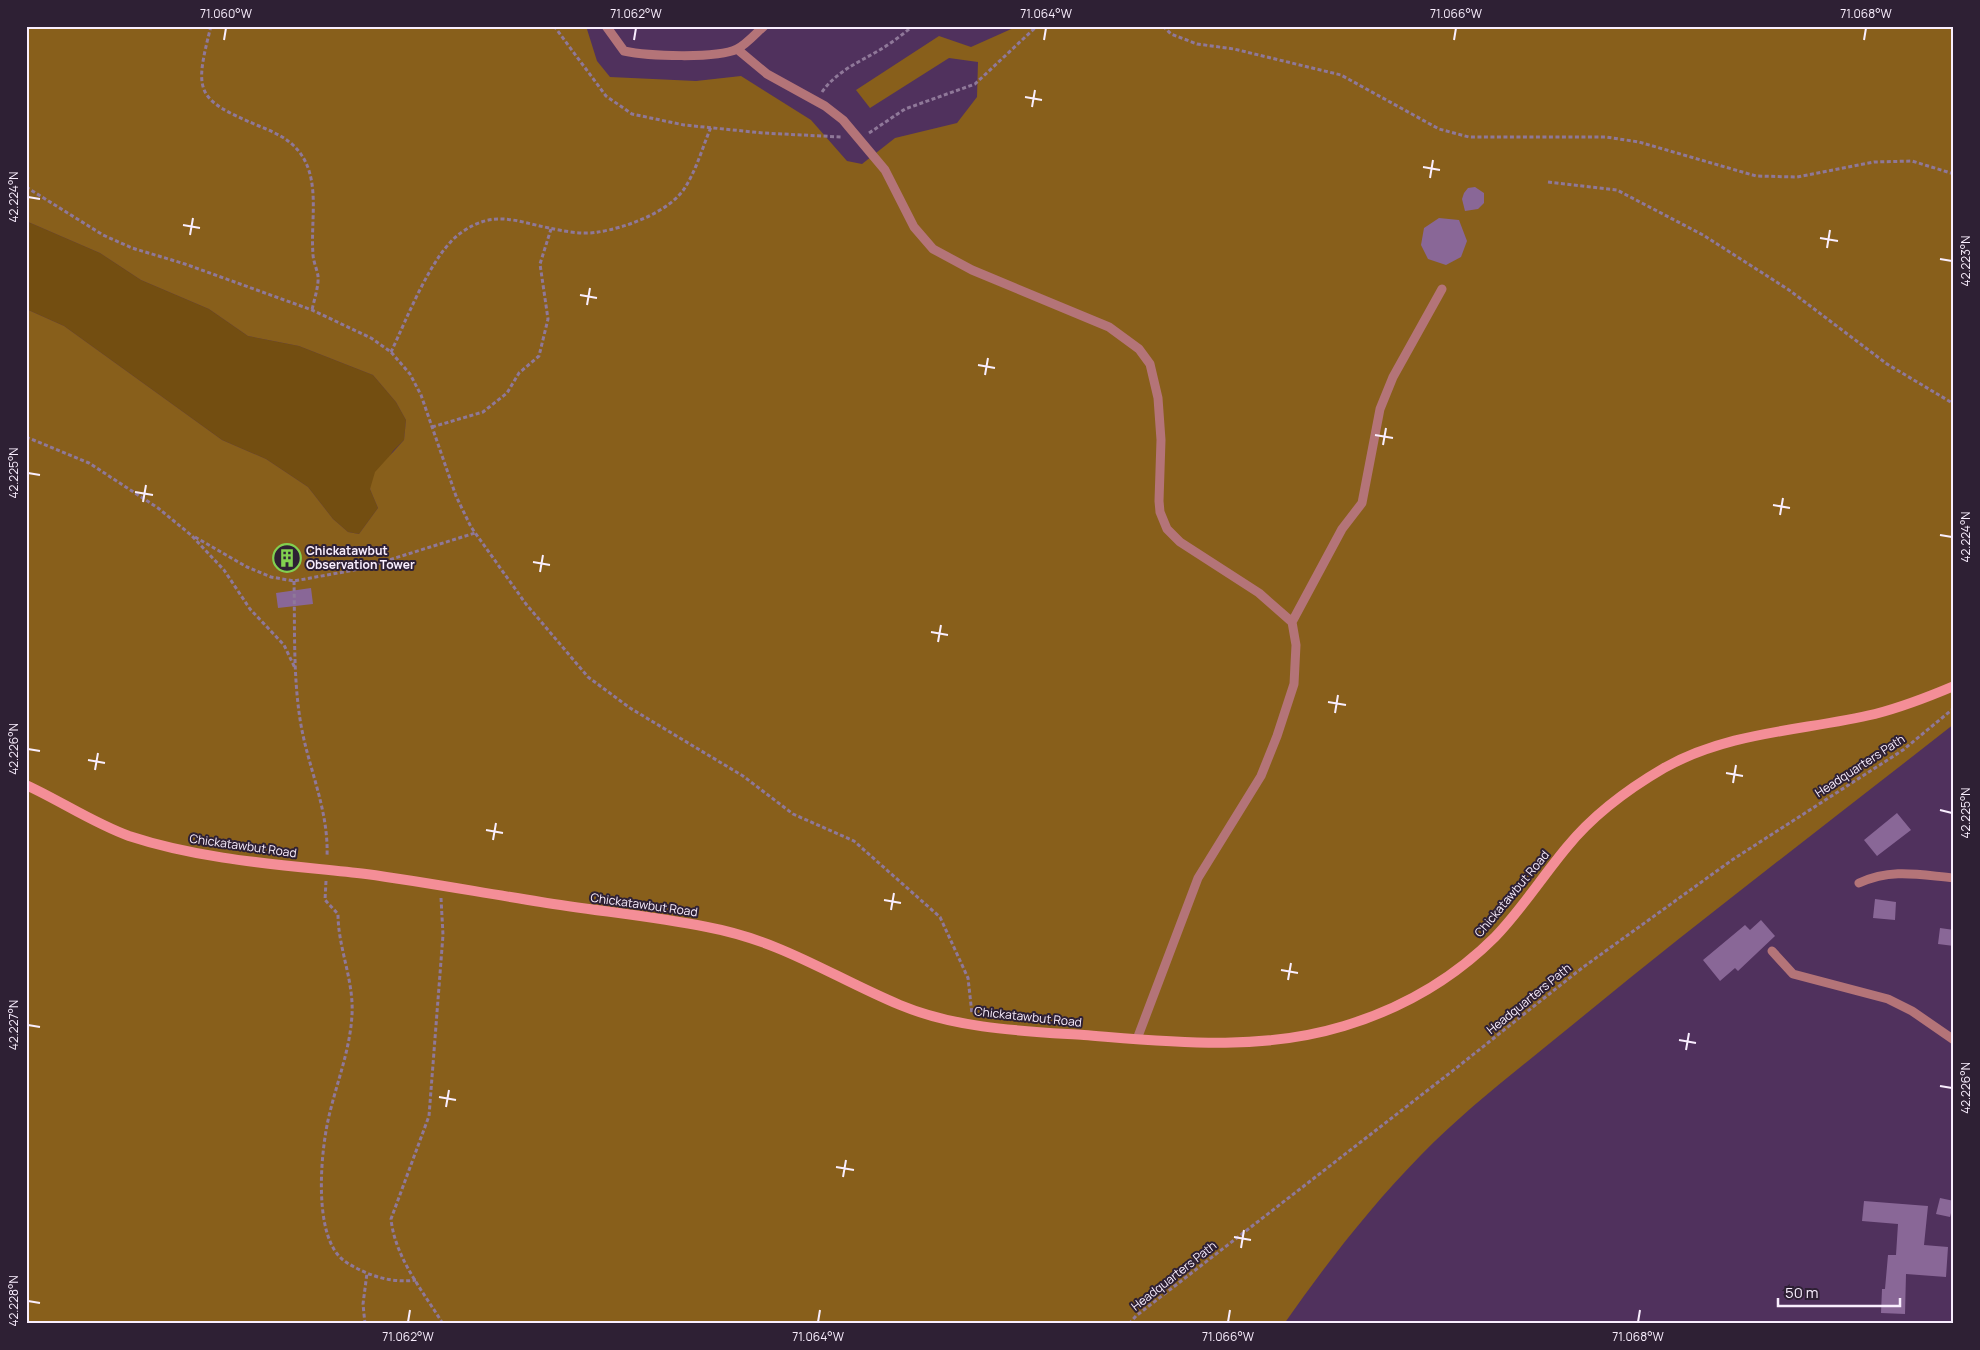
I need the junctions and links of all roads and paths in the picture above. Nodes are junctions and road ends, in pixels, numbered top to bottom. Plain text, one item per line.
1 (211, 26) edge
2 (554, 26) edge
3 (606, 26) edge
4 (764, 26) edge
5 (914, 26) edge
6 (1037, 26) edge
7 (1163, 26) edge
8 (737, 49) junction
9 (816, 101) junction
10 (711, 127) junction
11 (858, 136) junction
12 (1954, 174) edge
13 (1548, 182) dead end
14 (26, 187) edge
15 (551, 229) junction
16 (1442, 289) dead end
17 (312, 310) junction
18 (391, 352) junction
19 (1954, 404) edge
20 (432, 427) junction
21 (26, 438) edge
22 (475, 533) junction
23 (191, 535) junction
24 (294, 581) junction
25 (1292, 622) junction
26 (296, 671) junction
27 (1954, 686) edge
28 (1954, 708) edge
29 (26, 785) edge
30 (326, 828) dead end
31 (1954, 878) edge
32 (1859, 883) dead end
33 (440, 884) junction
34 (338, 914) dead end
35 (1772, 951) dead end
36 (974, 1025) junction
37 (1137, 1040) junction
38 (1954, 1040) edge
39 (366, 1273) junction
40 (416, 1280) junction
41 (365, 1324) edge
42 (443, 1324) edge
43 (1129, 1324) edge

1 - 17 path
2 - 10 path
3 - 8 lane
4 - 8 lane
5 - 9 path
6 - 11 path
7 - 12 path
8 - 9 lane
9 - 11 lane
10 - 11 path
10 - 15 path
11 - 25 lane
13 - 19 path
14 - 17 path
15 - 18 path
15 - 20 path
16 - 25 lane
17 - 18 path
18 - 20 path
20 - 22 path
21 - 23 path
22 - 24 path
22 - 36 path
23 - 24 path
23 - 26 path
24 - 26 path
25 - 37 lane
26 - 30 path
27 - 37 main road, Chickatawbut Road
28 - 43 path, Headquarters Path
29 - 33 main road, Chickatawbut Road
31 - 32 lane
33 - 36 main road, Chickatawbut Road
33 - 40 path
34 - 39 path
35 - 38 lane
36 - 37 main road, Chickatawbut Road
39 - 40 path
39 - 41 path
40 - 42 path

